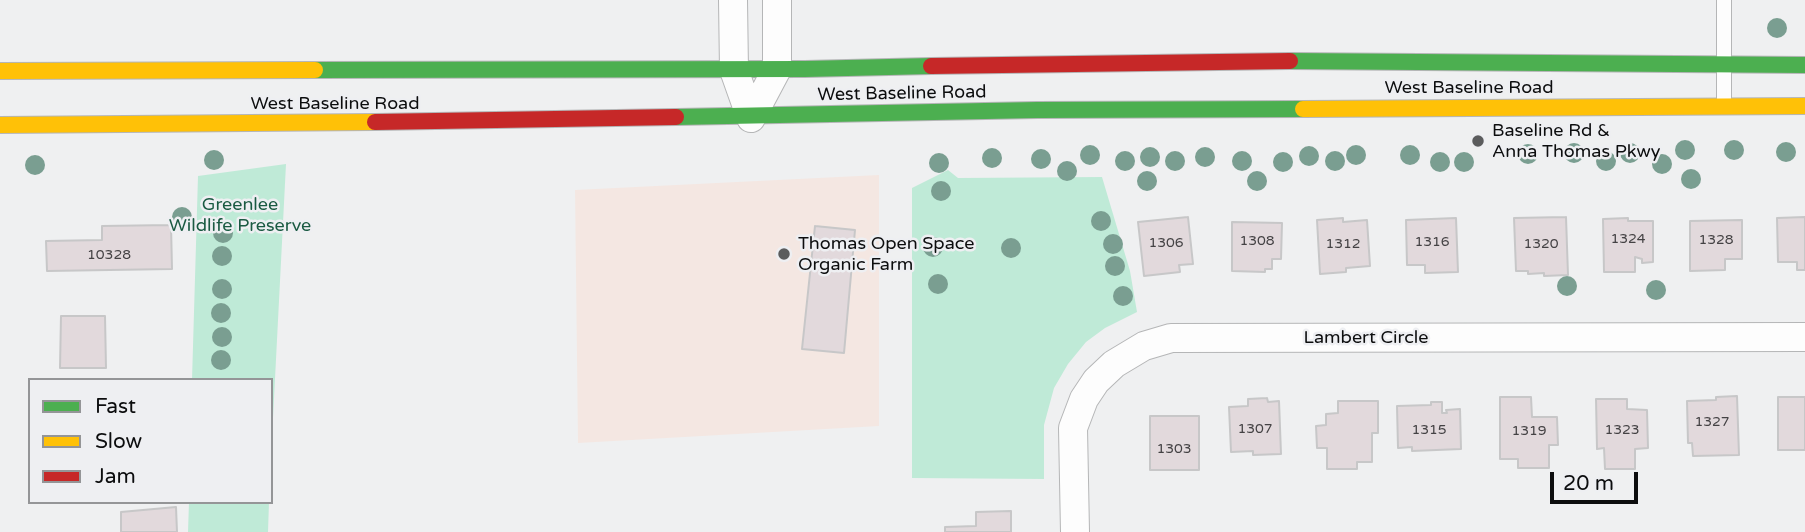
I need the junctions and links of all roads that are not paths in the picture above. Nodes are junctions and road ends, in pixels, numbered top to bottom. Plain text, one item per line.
1 (733, 0) edge
2 (777, 0) edge
3 (1724, 0) edge
4 (1724, 64) junction
5 (1805, 65) edge
6 (776, 69) junction
7 (734, 70) junction
8 (0, 71) edge
9 (1724, 106) junction
10 (1805, 106) edge
11 (751, 118) junction
12 (0, 125) edge
13 (1805, 337) edge
14 (1074, 532) edge

1 - 7 street
2 - 6 street
3 - 4 lane
4 - 5 main road, West Baseline Road
4 - 6 main road, West Baseline Road
4 - 9 lane
6 - 7 main road, West Baseline Road
6 - 11 street
7 - 8 main road, West Baseline Road
7 - 11 street
9 - 10 main road, West Baseline Road
9 - 11 main road, West Baseline Road
11 - 12 main road, West Baseline Road
13 - 14 street, Lambert Circle

